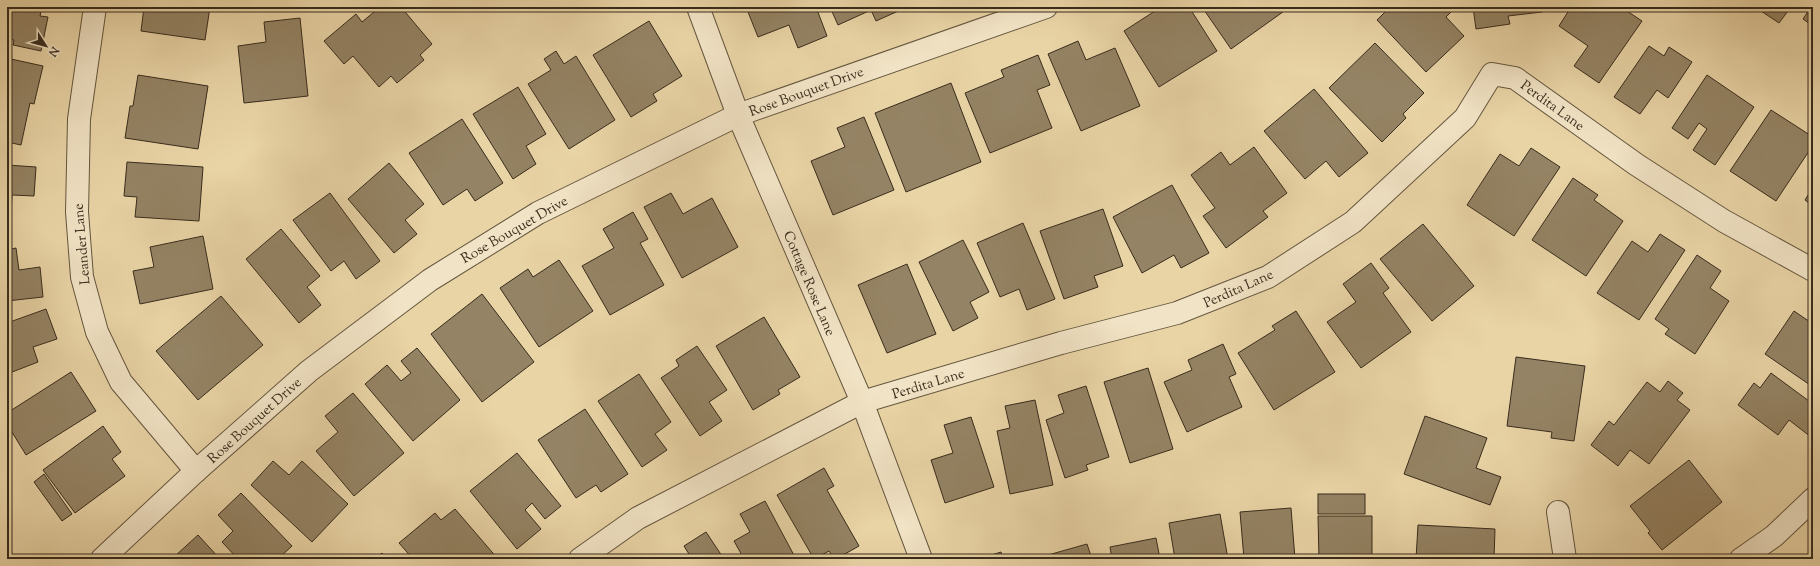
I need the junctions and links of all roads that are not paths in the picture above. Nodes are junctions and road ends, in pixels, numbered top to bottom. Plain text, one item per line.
1 (95, 7) edge
2 (698, 7) edge
3 (1046, 7) edge
4 (738, 115) junction
5 (1813, 270) edge
6 (862, 402) junction
7 (196, 471) junction
8 (1813, 499) edge
9 (1558, 512) dead end
10 (102, 559) edge
11 (580, 559) edge
12 (920, 559) edge
13 (1566, 559) edge
14 (1741, 559) edge

1 - 7 street, Leander Lane
2 - 4 street, Cottage Rose Lane
3 - 4 street, Rose Bouquet Drive
4 - 6 street, Cottage Rose Lane
4 - 7 street, Rose Bouquet Drive
5 - 6 street, Perdita Lane
6 - 11 street, Perdita Lane
6 - 12 street, Cottage Rose Lane
7 - 10 street, Rose Bouquet Drive
8 - 14 street
9 - 13 street

